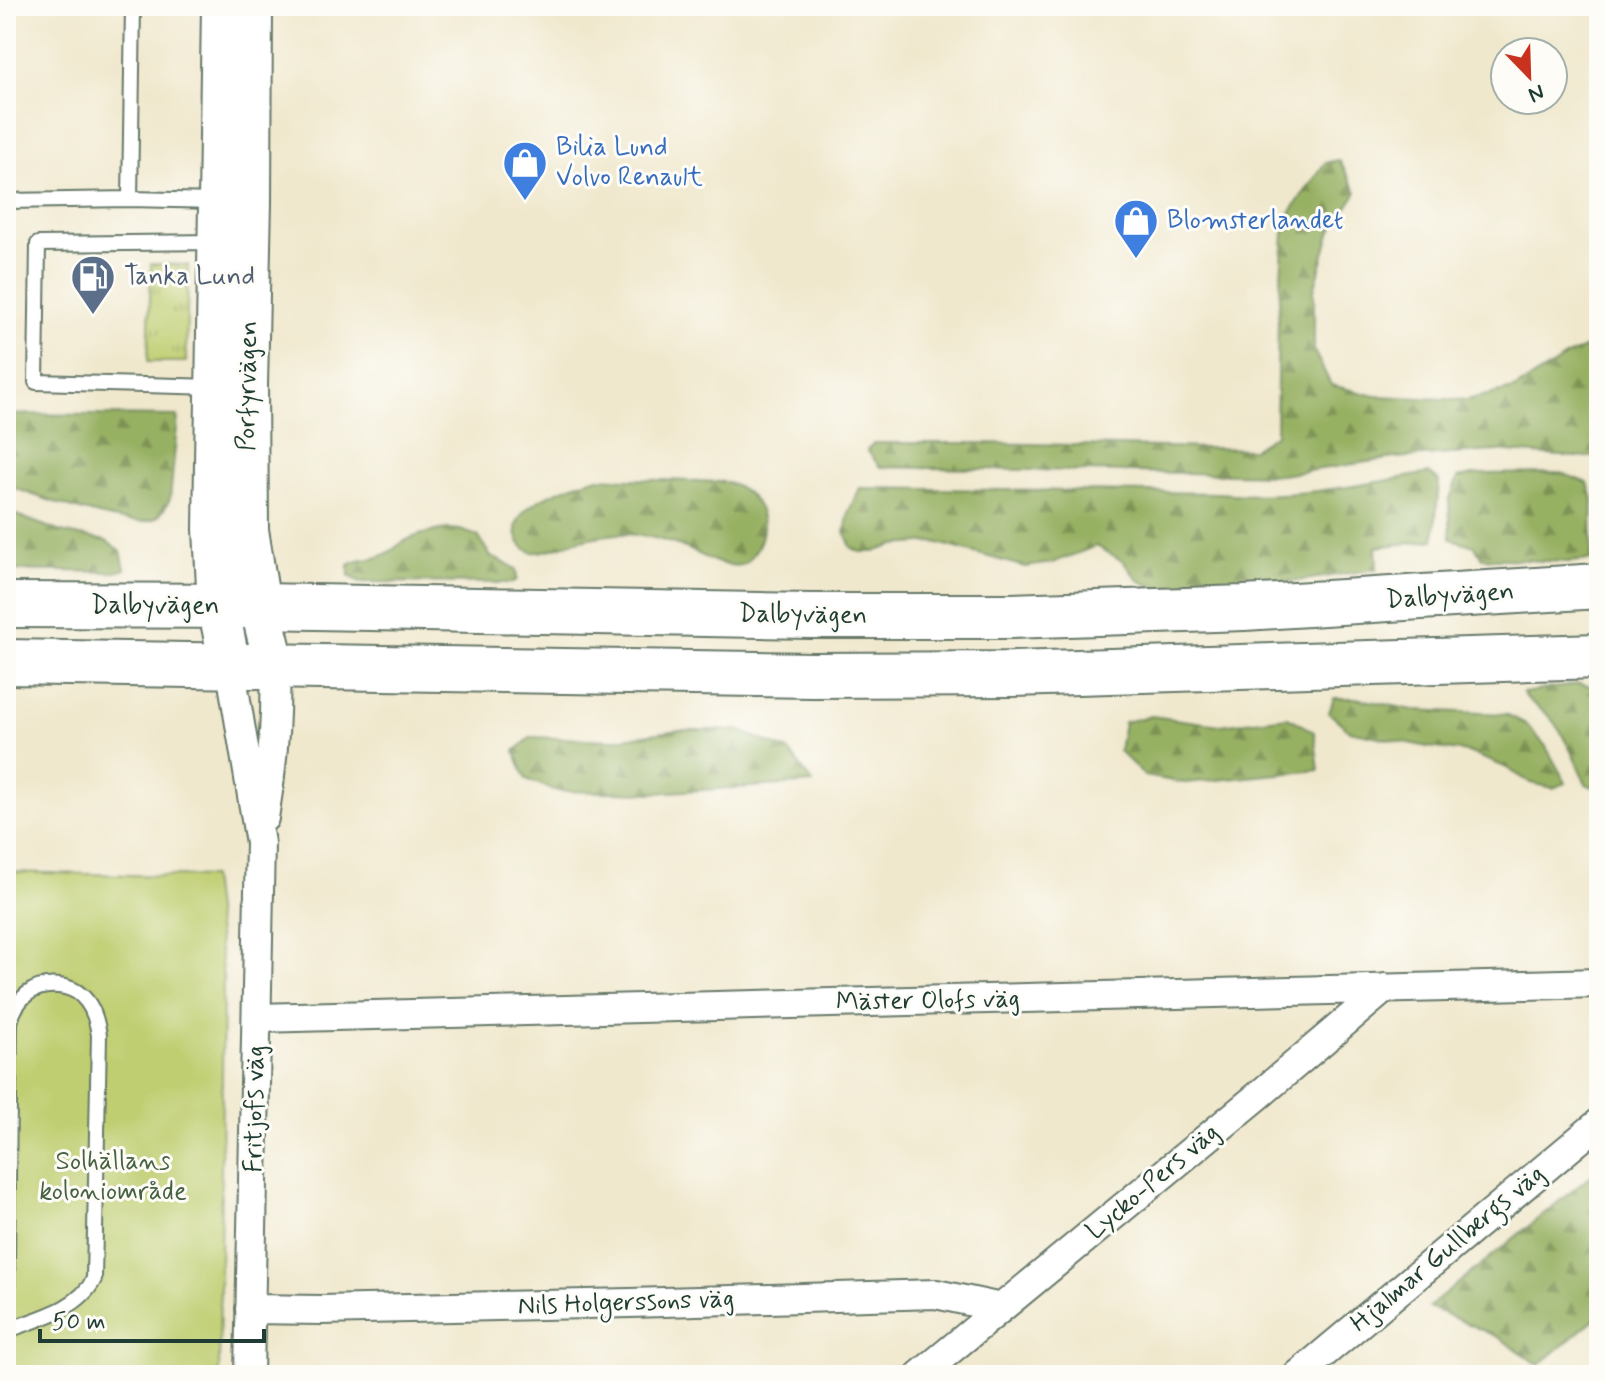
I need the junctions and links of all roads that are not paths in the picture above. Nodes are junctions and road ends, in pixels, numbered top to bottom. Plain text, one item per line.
1 (133, 6) edge
2 (222, 6) edge
3 (252, 6) edge
4 (130, 199) junction
5 (6, 201) edge
6 (235, 202) junction
7 (234, 242) junction
8 (215, 387) junction
9 (1599, 586) edge
10 (6, 605) edge
11 (239, 606) junction
12 (1599, 656) edge
13 (6, 662) edge
14 (230, 665) junction
15 (275, 666) junction
16 (260, 843) junction
17 (1599, 983) edge
18 (1385, 988) junction
19 (257, 1018) junction
20 (1599, 1123) edge
21 (1001, 1308) junction
22 (250, 1309) junction
23 (9, 1336) edge
24 (249, 1375) edge
25 (920, 1375) edge
26 (1298, 1375) edge

1 - 4 lane
2 - 6 street, Porfyrvägen
3 - 6 street, Porfyrvägen
4 - 5 lane
4 - 6 lane
6 - 7 street, Porfyrvägen
7 - 8 street, Porfyrvägen
7 - 8 lane
7 - 11 street, Porfyrvägen
8 - 11 street, Porfyrvägen
9 - 11 main road, Dalbyvägen
10 - 11 main road, Dalbyvägen
11 - 14 street, Porfyrvägen
11 - 15 street, Porfyrvägen
12 - 15 main road
13 - 14 main road
14 - 15 main road
14 - 16 street, Fritjofs väg
15 - 16 street, Fritjofs väg
16 - 19 street, Fritjofs väg
17 - 18 street, Mäster Olofs väg
18 - 19 street, Mäster Olofs väg
18 - 21 street, Lycko-Pers väg
19 - 22 street, Fritjofs väg
20 - 26 street, Hjalmar Gullbergs väg
21 - 22 street, Nils Holgerssons väg
21 - 25 street, Lycko-Pers väg
22 - 24 street, Fritjofs väg
23 - 23 lane

